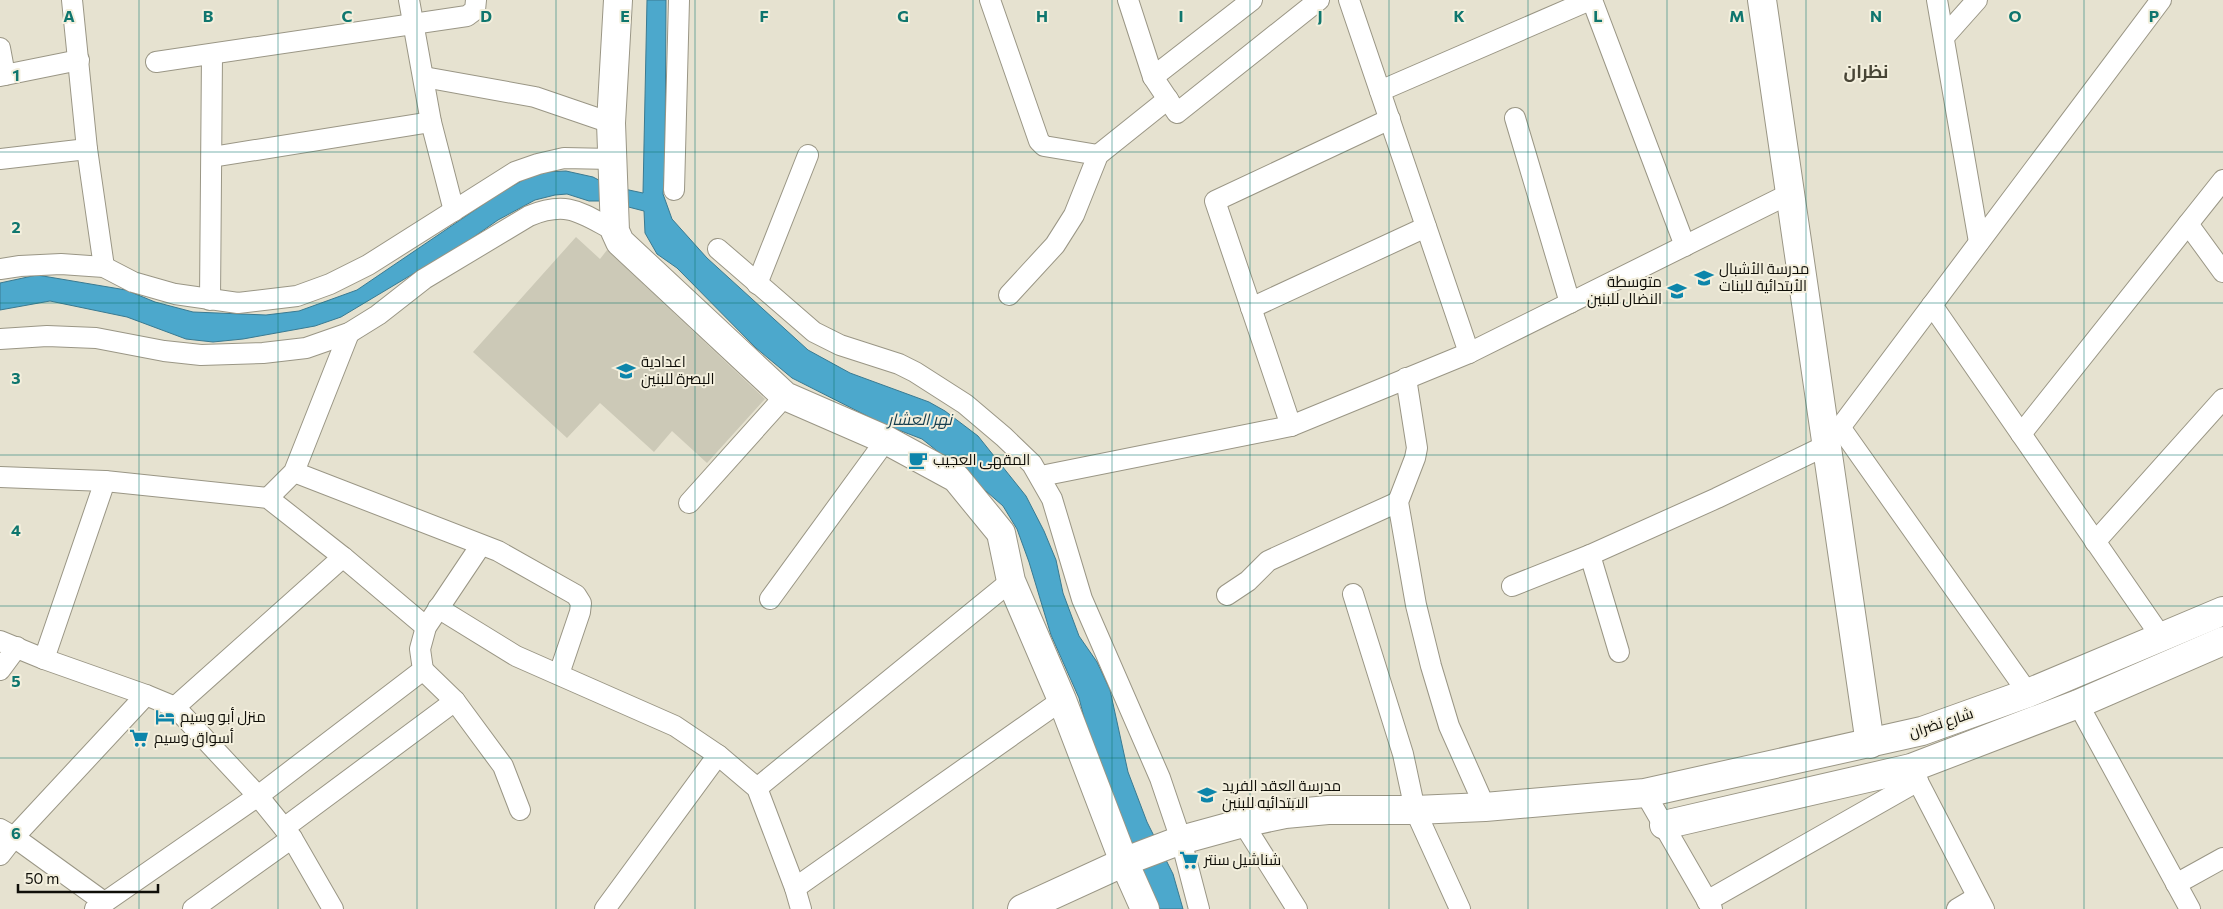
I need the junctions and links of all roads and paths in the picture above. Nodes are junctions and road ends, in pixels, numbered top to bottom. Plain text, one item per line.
1 (72, 0) edge
2 (409, 0) edge
3 (476, 0) edge
4 (618, 0) edge
5 (679, 0) edge
6 (990, 0) edge
7 (1128, 0) edge
8 (1252, 0) edge
9 (1318, 0) edge
10 (1349, 0) edge
11 (1591, 0) edge
12 (1762, 0) edge
13 (1937, 0) edge
14 (1977, 0) edge
15 (2161, 0) edge
16 (413, 25) junction
17 (1944, 37) junction
18 (0, 48) edge
19 (212, 55) junction
20 (79, 60) junction
21 (156, 62) dead end
22 (3, 75) edge
23 (424, 77) junction
24 (1153, 77) junction
25 (1380, 90) junction
26 (1172, 106) junction
27 (1515, 118) dead end
28 (1390, 120) junction
29 (431, 122) junction
30 (611, 122) junction
31 (88, 150) junction
32 (808, 155) dead end
33 (1098, 155) junction
34 (212, 157) junction
35 (0, 159) edge
36 (613, 169) junction
37 (2223, 180) edge
38 (674, 190) dead end
39 (1791, 193) junction
40 (454, 212) junction
41 (614, 223) junction
42 (2188, 224) junction
43 (1426, 226) junction
44 (1979, 242) junction
45 (1685, 246) junction
46 (718, 249) dead end
47 (104, 267) junction
48 (0, 269) edge
49 (2223, 272) edge
50 (757, 284) junction
51 (1009, 295) dead end
52 (210, 300) junction
53 (1570, 303) junction
54 (1932, 305) junction
55 (1251, 308) junction
56 (349, 332) junction
57 (0, 339) edge
58 (1469, 353) junction
59 (1406, 378) junction
60 (785, 396) junction
61 (2223, 399) edge
62 (1291, 426) junction
63 (2021, 434) junction
64 (1833, 436) junction
65 (886, 440) junction
66 (294, 472) junction
67 (1040, 476) junction
68 (0, 477) edge
69 (105, 481) junction
70 (268, 498) junction
71 (1398, 502) junction
72 (689, 503) dead end
73 (2095, 542) junction
74 (481, 545) junction
75 (1590, 554) junction
76 (343, 557) junction
77 (1011, 581) junction
78 (1512, 586) dead end
79 (1353, 594) dead end
80 (1227, 595) dead end
81 (770, 599) dead end
82 (438, 608) junction
83 (2223, 611) edge
84 (426, 627) junction
85 (2162, 638) junction
86 (2223, 641) edge
87 (8, 644) edge
88 (1619, 652) dead end
89 (44, 659) junction
90 (0, 670) edge
91 (423, 670) junction
92 (559, 674) junction
93 (2064, 677) junction
94 (2028, 693) junction
95 (146, 694) junction
96 (1062, 700) junction
97 (455, 701) junction
98 (2078, 704) junction
99 (175, 707) junction
100 (1870, 744) junction
101 (718, 755) junction
102 (1914, 774) junction
103 (757, 788) junction
104 (1646, 793) junction
105 (258, 796) junction
106 (1485, 807) junction
107 (520, 810) dead end
108 (1415, 810) junction
109 (1242, 823) junction
110 (1664, 826) junction
111 (7, 833) edge
112 (288, 833) junction
113 (1178, 842) junction
114 (0, 855) edge
115 (2223, 858) edge
116 (1128, 861) junction
117 (2176, 884) junction
118 (795, 888) junction
119 (1981, 903) edge
120 (1709, 905) edge
121 (100, 906) edge
122 (193, 909) edge
123 (333, 909) edge
124 (604, 909) edge
125 (801, 909) edge
126 (1022, 909) edge
127 (1145, 909) edge
128 (1199, 909) edge
129 (1297, 909) edge
130 (1460, 909) edge
131 (1957, 909) edge
132 (2190, 909) edge

1 - 20 street
2 - 16 street
3 - 16 street
4 - 30 street
5 - 38 street
6 - 33 street
7 - 24 street
8 - 24 street
9 - 26 street
10 - 25 street
11 - 25 street
11 - 45 street
12 - 39 street
13 - 17 street
14 - 17 street
15 - 44 street
16 - 19 street
16 - 23 street
17 - 44 street
18 - 22 street
19 - 21 street
19 - 34 street
20 - 22 street
20 - 31 street
23 - 29 street
23 - 30 street
24 - 26 street
25 - 28 street
26 - 33 street
27 - 53 street
28 - 43 street
28 - 55 street
29 - 34 street
29 - 40 street
30 - 36 street
31 - 35 street
31 - 47 street
32 - 50 street
33 - 51 street
34 - 52 street
36 - 40 street
36 - 41 street
37 - 42 street
39 - 45 street
39 - 64 street
40 - 52 street
41 - 56 street
41 - 60 street
42 - 49 street
42 - 63 street
43 - 55 street
43 - 58 street
44 - 54 street
45 - 53 street
46 - 50 street
47 - 48 street
47 - 52 street
50 - 67 street
53 - 58 street
54 - 63 street
54 - 64 street
55 - 62 street
56 - 57 street
56 - 66 street
58 - 59 street
59 - 62 street
59 - 71 street
60 - 65 street
60 - 72 street
61 - 73 street
62 - 67 street
63 - 73 street
64 - 75 street
64 - 94 street
64 - 100 street
65 - 77 street
65 - 81 street
66 - 70 street
66 - 74 street
67 - 113 street
68 - 69 street
69 - 70 street
69 - 89 street
70 - 76 street
71 - 80 street
71 - 106 street
73 - 85 street
74 - 82 street
74 - 92 street
75 - 78 street
75 - 88 street
76 - 84 street
76 - 99 street
77 - 96 street
77 - 103 street
79 - 108 street
82 - 84 street
82 - 92 street
83 - 85 street, شارع نضران
84 - 91 street
85 - 93 street, شارع نضران
86 - 98 street, شارع نضران
87 - 89 street
87 - 90 street
89 - 95 street
91 - 97 street
91 - 105 street
92 - 101 street
93 - 94 street, شارع نضران
93 - 98 street
94 - 100 street, شارع نضران
95 - 99 street
95 - 111 street
96 - 116 street
96 - 118 street
97 - 107 street
97 - 112 street
98 - 102 street, شارع نضران
98 - 117 street
99 - 105 street
100 - 104 street, شارع نضران
101 - 103 street
101 - 124 street
102 - 110 street, شارع نضران
102 - 119 street
102 - 120 street
103 - 118 street
104 - 106 street, شارع نضران
104 - 110 street
105 - 112 street
105 - 121 street
106 - 108 street, شارع نضران
108 - 109 street, شارع نضران
108 - 130 street
109 - 113 street, شارع نضران
109 - 129 street
110 - 120 street
111 - 114 street
111 - 121 street
112 - 122 street
112 - 123 street
113 - 116 street, شارع نضران
113 - 128 street
115 - 117 street
116 - 126 street, شارع نضران
116 - 127 street
117 - 132 street
118 - 125 street
119 - 131 street

